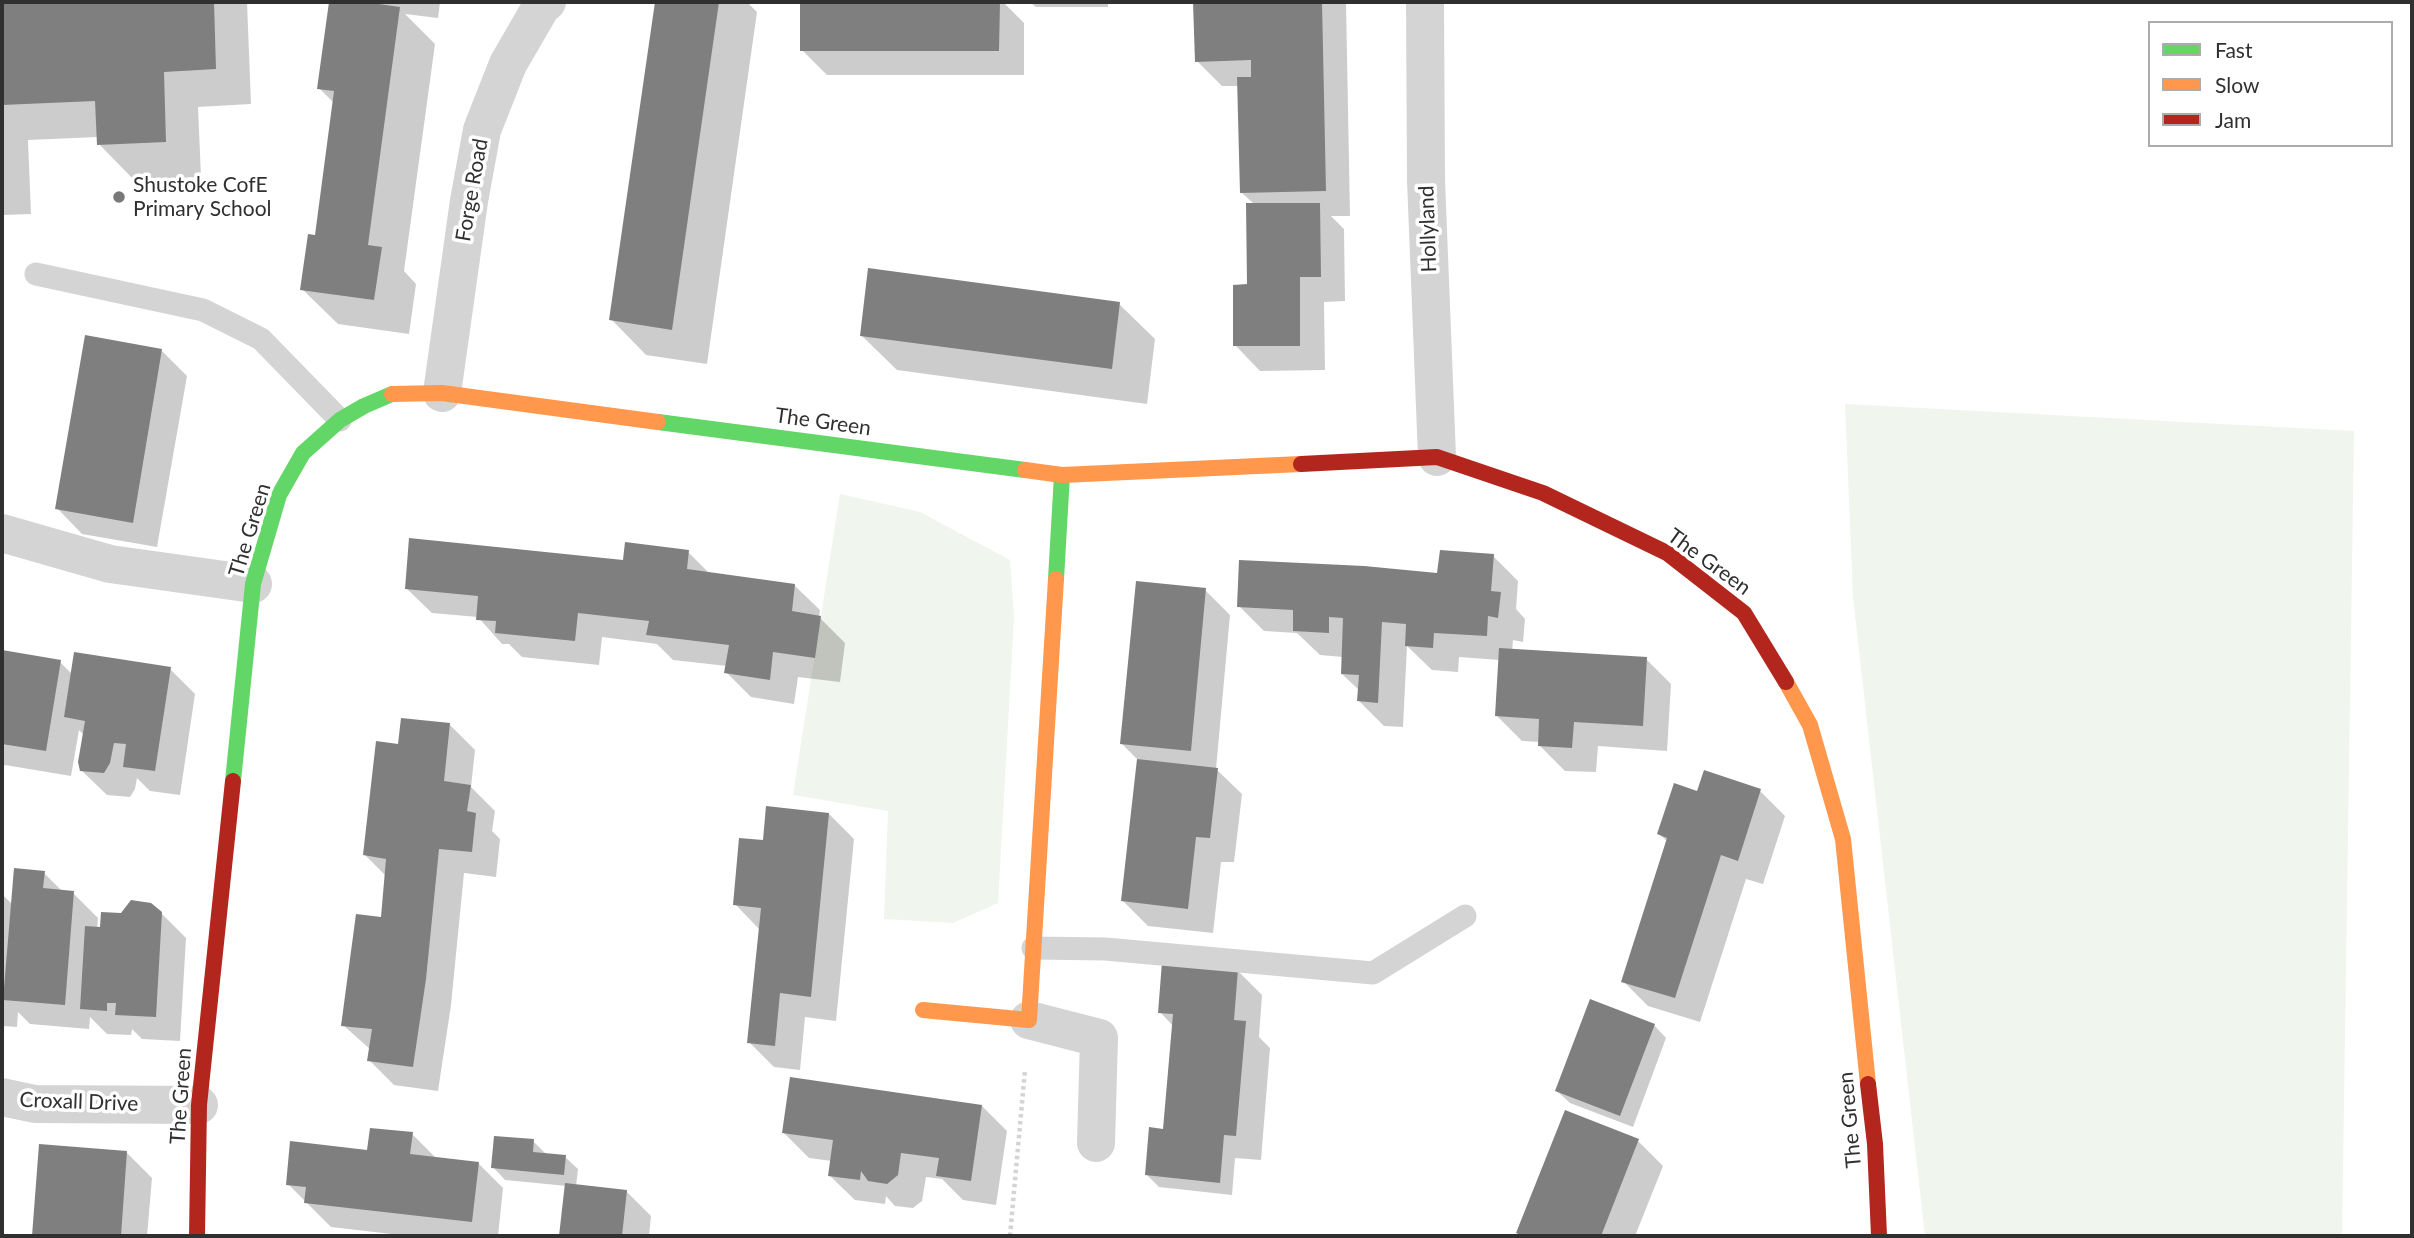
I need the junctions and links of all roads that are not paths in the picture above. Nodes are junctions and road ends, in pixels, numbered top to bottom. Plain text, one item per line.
1 (547, 2) edge
2 (1424, 2) edge
3 (36, 274) dead end
4 (442, 393) junction
5 (340, 420) junction
6 (1437, 457) junction
7 (1062, 475) junction
8 (2, 534) edge
9 (253, 584) junction
10 (1465, 916) dead end
11 (1033, 948) junction
12 (923, 1010) dead end
13 (1029, 1020) junction
14 (2, 1097) edge
15 (199, 1105) junction
16 (1096, 1143) dead end
17 (197, 1236) edge
18 (1879, 1236) edge

1 - 4 street, Forge Road
2 - 6 street, Hollyland
3 - 5 lane
4 - 5 street, The Green
4 - 7 street, The Green
5 - 9 street, The Green
6 - 7 street, The Green
6 - 18 street, The Green
7 - 11 street
8 - 9 street
9 - 15 street, The Green
10 - 11 lane
11 - 13 street
12 - 13 street
13 - 16 street
14 - 15 street, Croxall Drive
15 - 17 street, The Green

